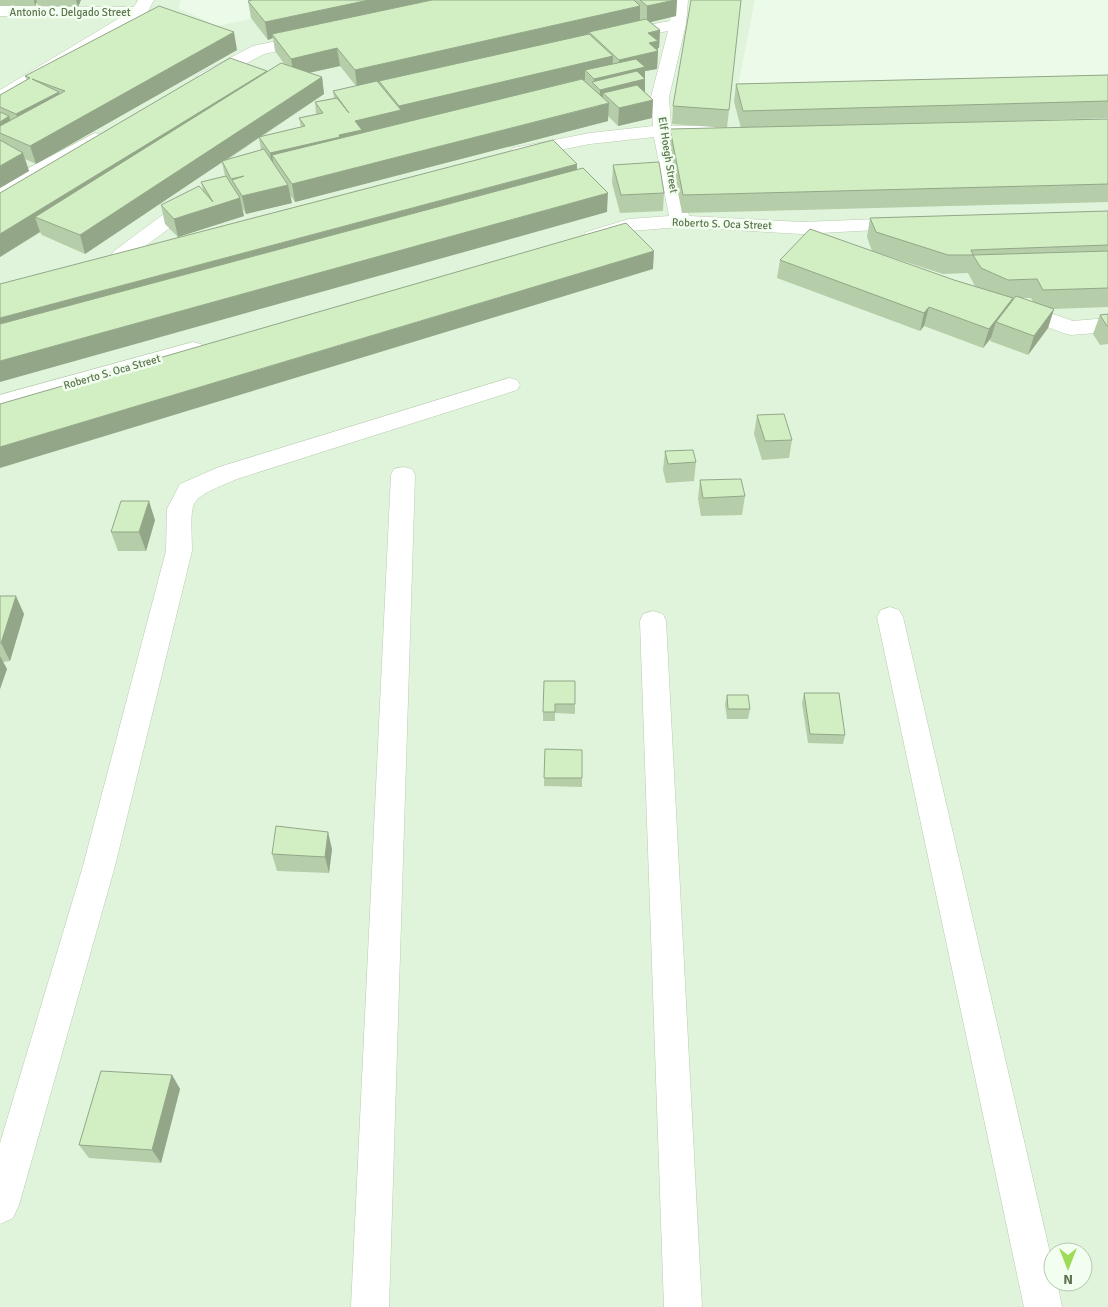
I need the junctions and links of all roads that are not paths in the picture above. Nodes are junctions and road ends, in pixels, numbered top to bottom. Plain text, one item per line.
1 (680, 0) edge
2 (143, 6) edge
3 (0, 11) edge
4 (678, 24) junction
5 (324, 36) edge
6 (607, 38) edge
7 (9, 74) dead end
8 (38, 74) junction
9 (186, 88) edge
10 (0, 98) edge
11 (110, 130) edge
12 (722, 130) edge
13 (662, 131) junction
14 (504, 156) edge
15 (208, 190) edge
16 (0, 191) edge
17 (680, 221) junction
18 (930, 224) edge
19 (802, 228) junction
20 (572, 242) edge
21 (165, 244) edge
22 (848, 245) edge
23 (997, 300) edge
24 (1108, 325) edge
25 (210, 344) edge
26 (509, 385) dead end
27 (0, 403) edge
28 (403, 475) dead end
29 (890, 617) dead end
30 (653, 621) dead end
31 (0, 1205) edge
32 (370, 1307) edge
33 (683, 1307) edge
34 (1043, 1307) edge

1 - 4 street, Elf Hoegh Street
2 - 3 street, Antonio C. Delgado Street
2 - 8 street
4 - 6 street
4 - 13 street, Elf Hoegh Street
5 - 9 street
7 - 8 street
8 - 10 street
11 - 16 street
12 - 13 street
13 - 14 street
13 - 17 street, Elf Hoegh Street
15 - 21 street
17 - 19 street, Roberto S. Oca Street
17 - 20 street, Roberto S. Oca Street
18 - 19 street, Roberto S. Oca Street
19 - 22 street
23 - 24 street
25 - 27 street, Roberto S. Oca Street
26 - 31 street
28 - 32 street
29 - 34 street
30 - 33 street

